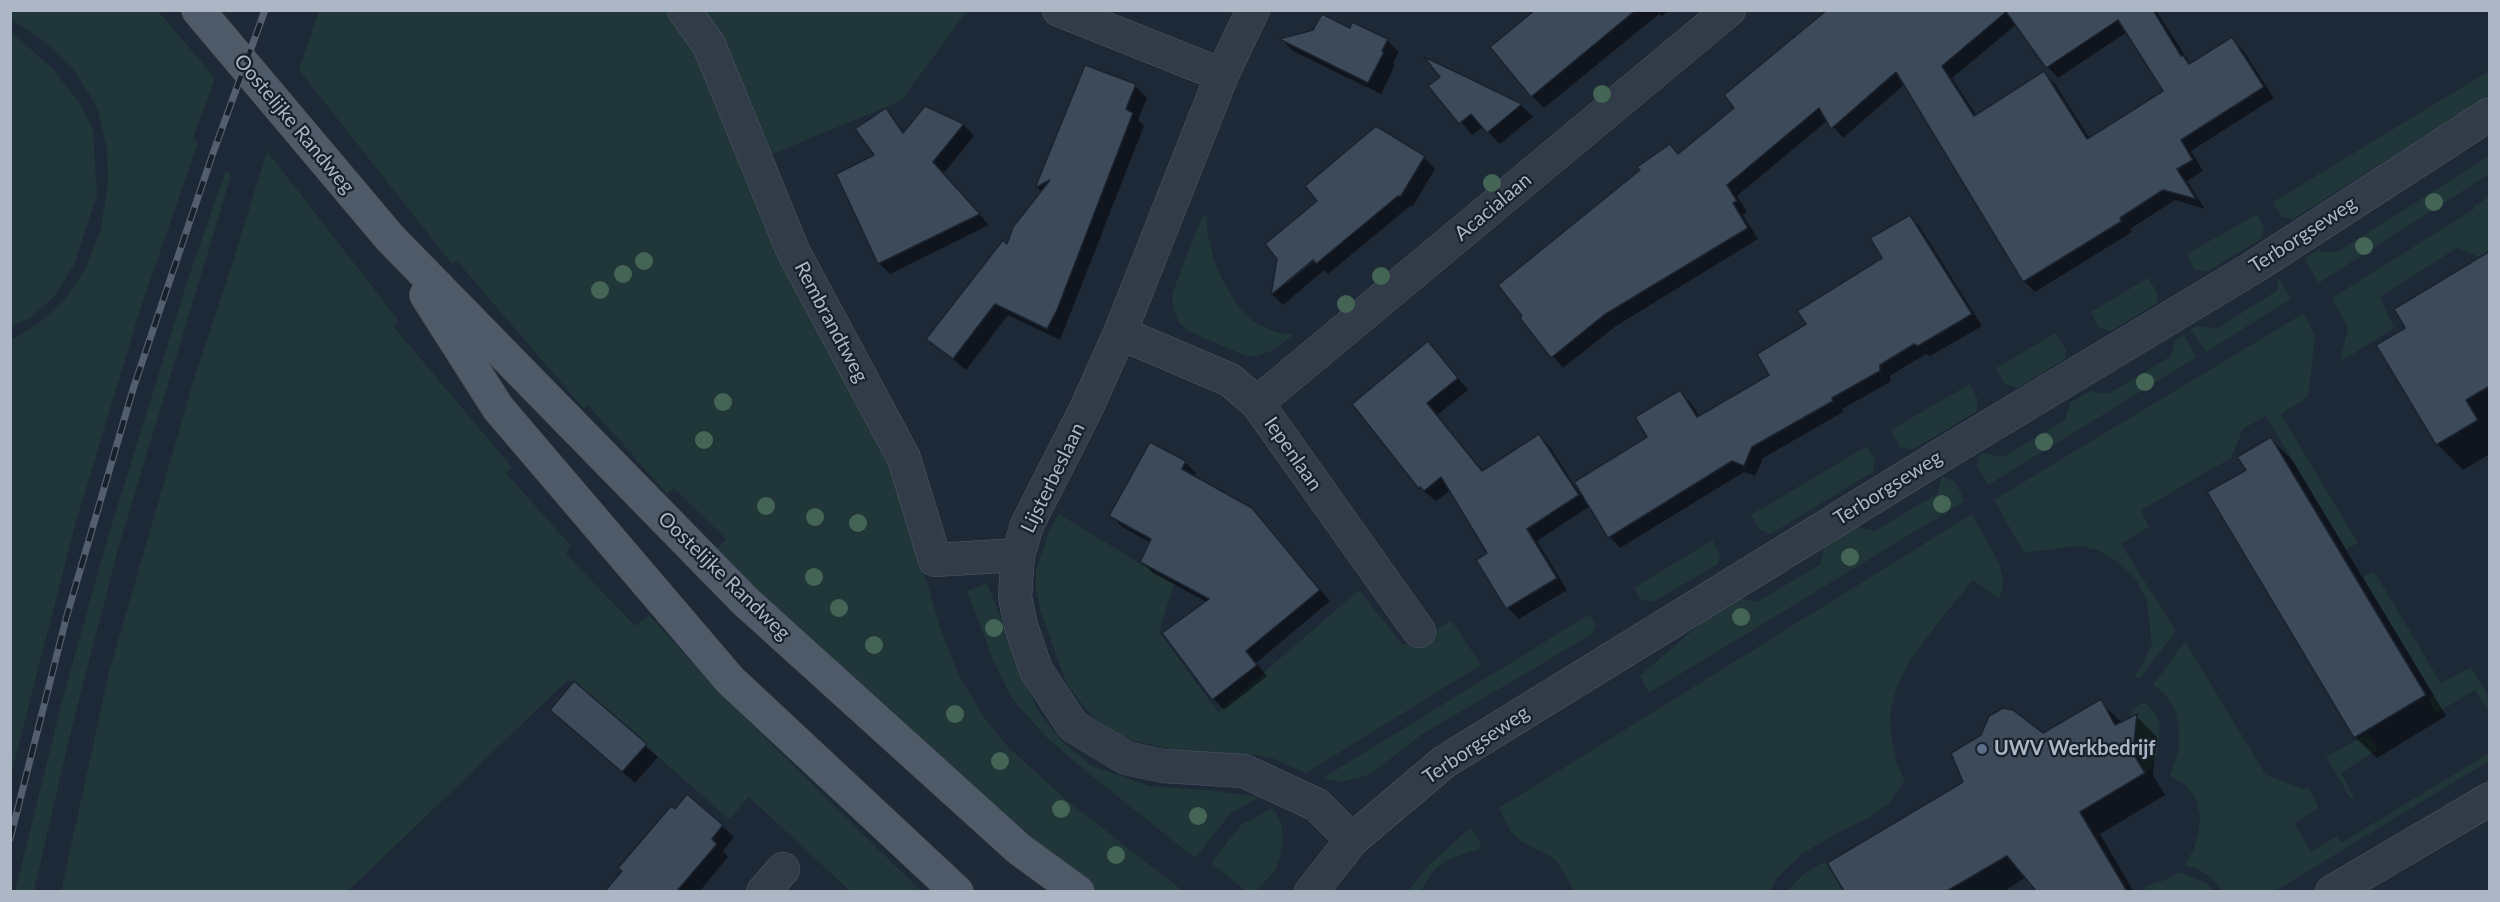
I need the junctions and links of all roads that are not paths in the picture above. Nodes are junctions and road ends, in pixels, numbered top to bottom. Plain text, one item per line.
1 (198, 10) edge
2 (684, 10) edge
3 (1059, 10) edge
4 (1252, 10) edge
5 (1729, 10) edge
6 (1222, 75) junction
7 (2490, 114) edge
8 (390, 238) junction
9 (1120, 333) junction
10 (1257, 403) junction
11 (1018, 555) junction
12 (1419, 631) dead end
13 (2490, 799) edge
14 (1352, 840) junction
15 (957, 891) edge
16 (1078, 891) edge
17 (1311, 891) edge
18 (2332, 891) edge

1 - 8 main road, Oostelijke Randweg
2 - 11 street, Rembrandtweg
3 - 6 street
4 - 6 street, Lijsterbeslaan
5 - 10 street, Acacialaan
6 - 9 street, Lijsterbeslaan
7 - 14 street, Terborgseweg
8 - 15 main road, Oostelijke Randweg
8 - 16 main road, Oostelijke Randweg
9 - 10 street, Iepenlaan
9 - 11 street, Lijsterbeslaan
10 - 12 street, Iepenlaan
11 - 14 street, Lijsterbeslaan
13 - 18 street
14 - 17 street, Terborgseweg

